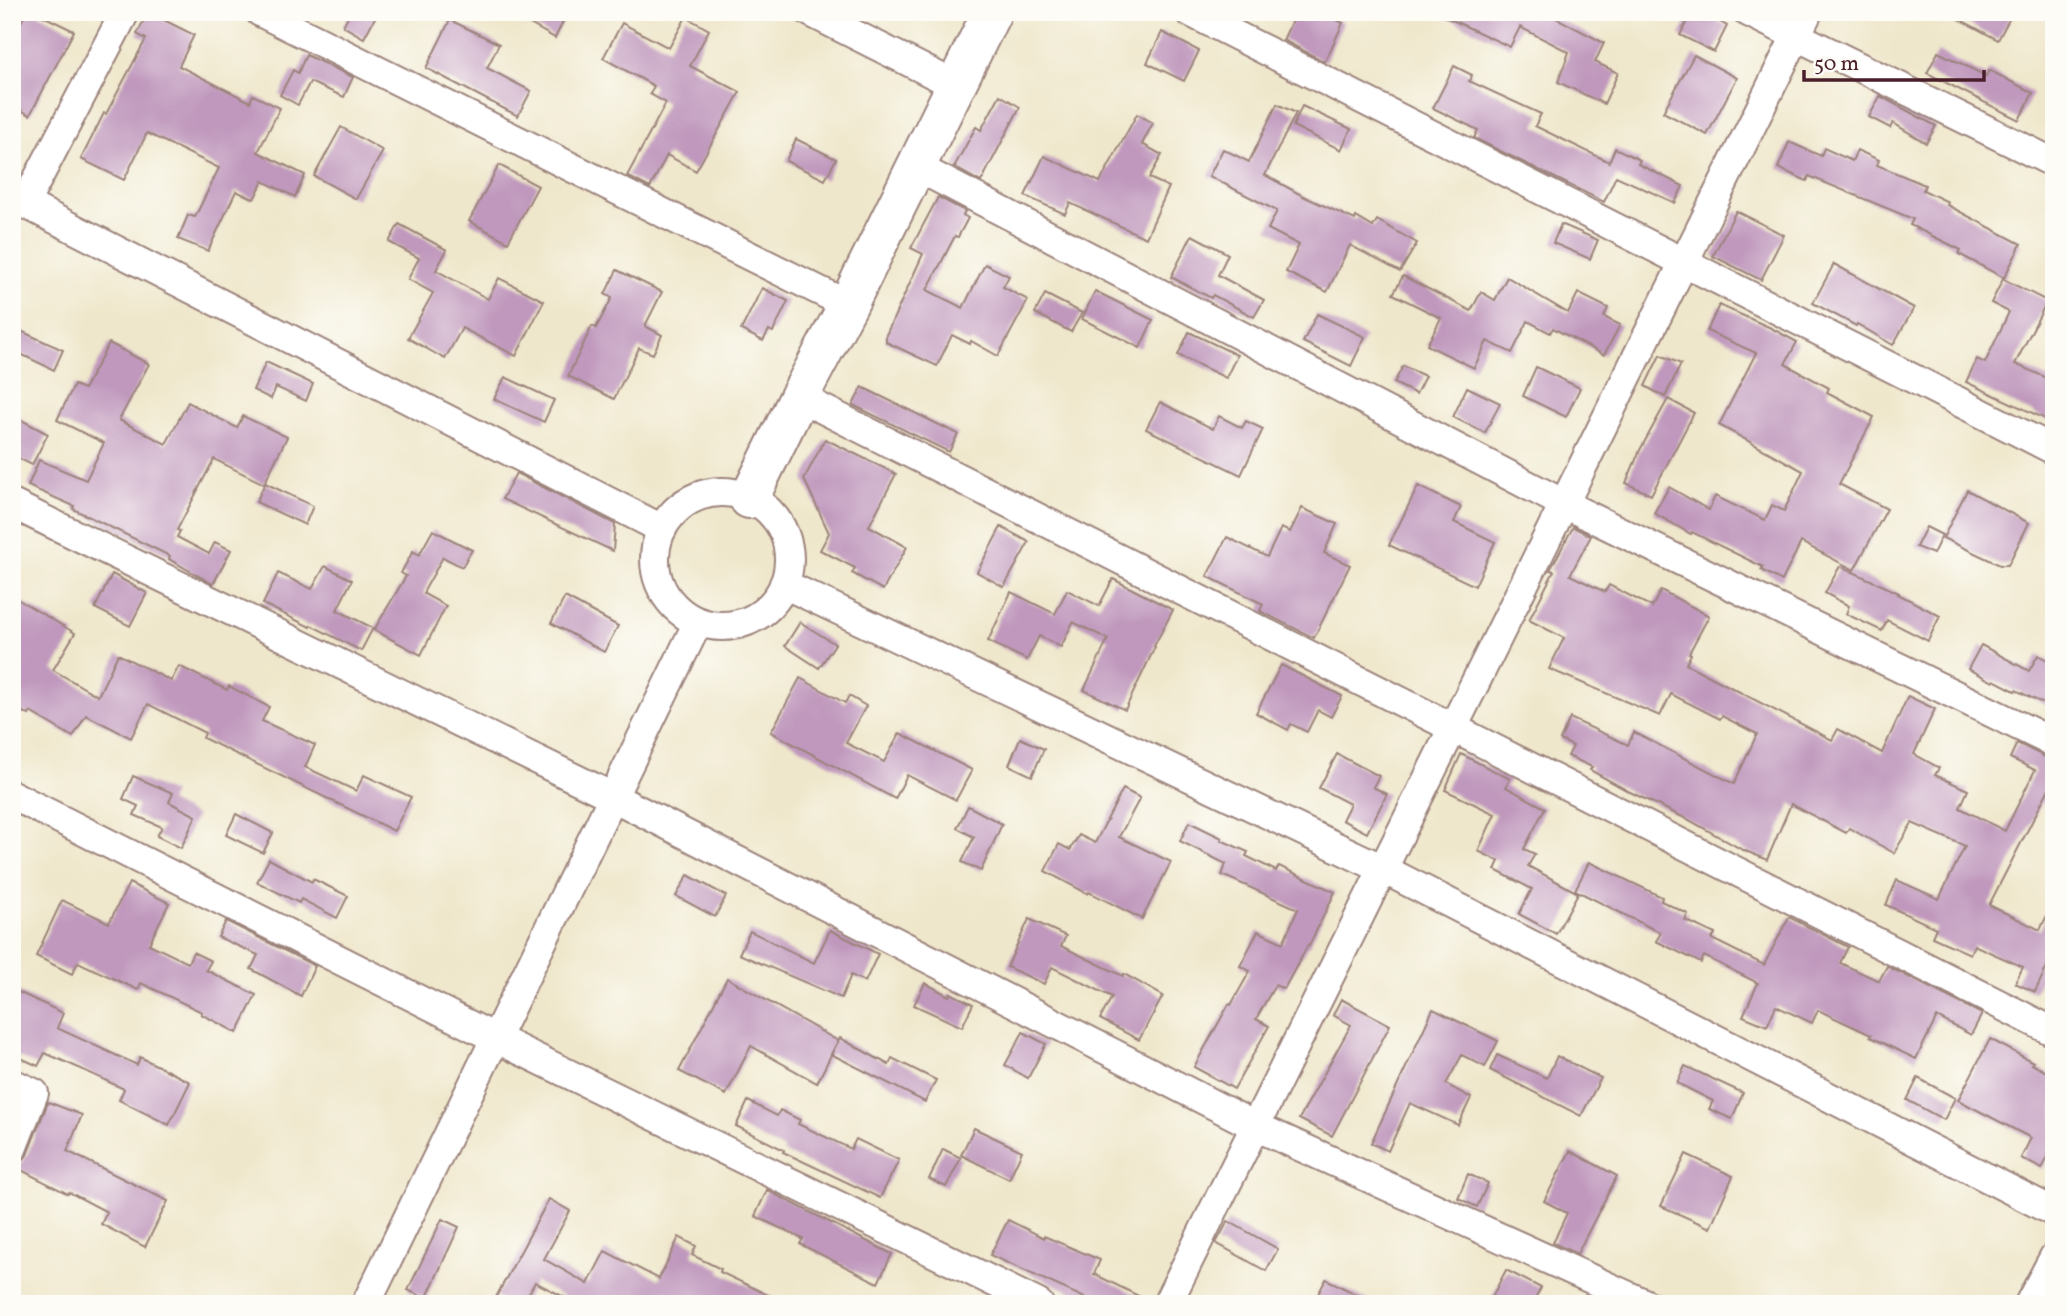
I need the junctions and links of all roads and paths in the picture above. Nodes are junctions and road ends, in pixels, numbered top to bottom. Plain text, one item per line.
1 (125, 12) edge
2 (260, 12) edge
3 (810, 12) edge
4 (992, 12) edge
5 (1191, 12) edge
6 (1748, 12) edge
7 (1802, 24) edge
8 (955, 85) junction
9 (2054, 163) edge
10 (915, 166) junction
11 (19, 200) edge
12 (1684, 262) junction
13 (848, 305) junction
14 (799, 397) junction
15 (2054, 450) edge
16 (749, 499) junction
17 (12, 504) edge
18 (1564, 504) junction
19 (662, 529) junction
20 (784, 584) junction
21 (698, 622) junction
22 (1452, 729) junction
23 (2054, 743) edge
24 (12, 795) edge
25 (613, 797) junction
26 (1383, 869) junction
27 (2054, 1032) edge
28 (495, 1038) junction
29 (12, 1083) edge
30 (1255, 1126) junction
31 (12, 1149) edge
32 (2054, 1212) edge
33 (2054, 1257) edge
34 (366, 1304) edge
35 (1039, 1304) edge
36 (1167, 1304) edge
37 (1646, 1304) edge
38 (2029, 1304) edge

1 - 11 street
2 - 13 street
3 - 8 street
4 - 8 street
5 - 12 street
6 - 7 street
7 - 9 street
7 - 12 street
8 - 10 street
10 - 13 street
10 - 18 street
11 - 19 street
12 - 15 street
12 - 18 street
13 - 14 street
14 - 16 street
14 - 22 street
16 - 19 street
16 - 20 street
17 - 25 street
18 - 22 street
18 - 23 street
19 - 21 street
20 - 21 street
20 - 26 street
21 - 25 street
22 - 26 street
22 - 27 street
24 - 28 street
25 - 28 street
25 - 30 street
26 - 30 street
26 - 32 street
28 - 34 street
28 - 35 street
29 - 31 street
30 - 36 street
30 - 37 street
33 - 38 street

